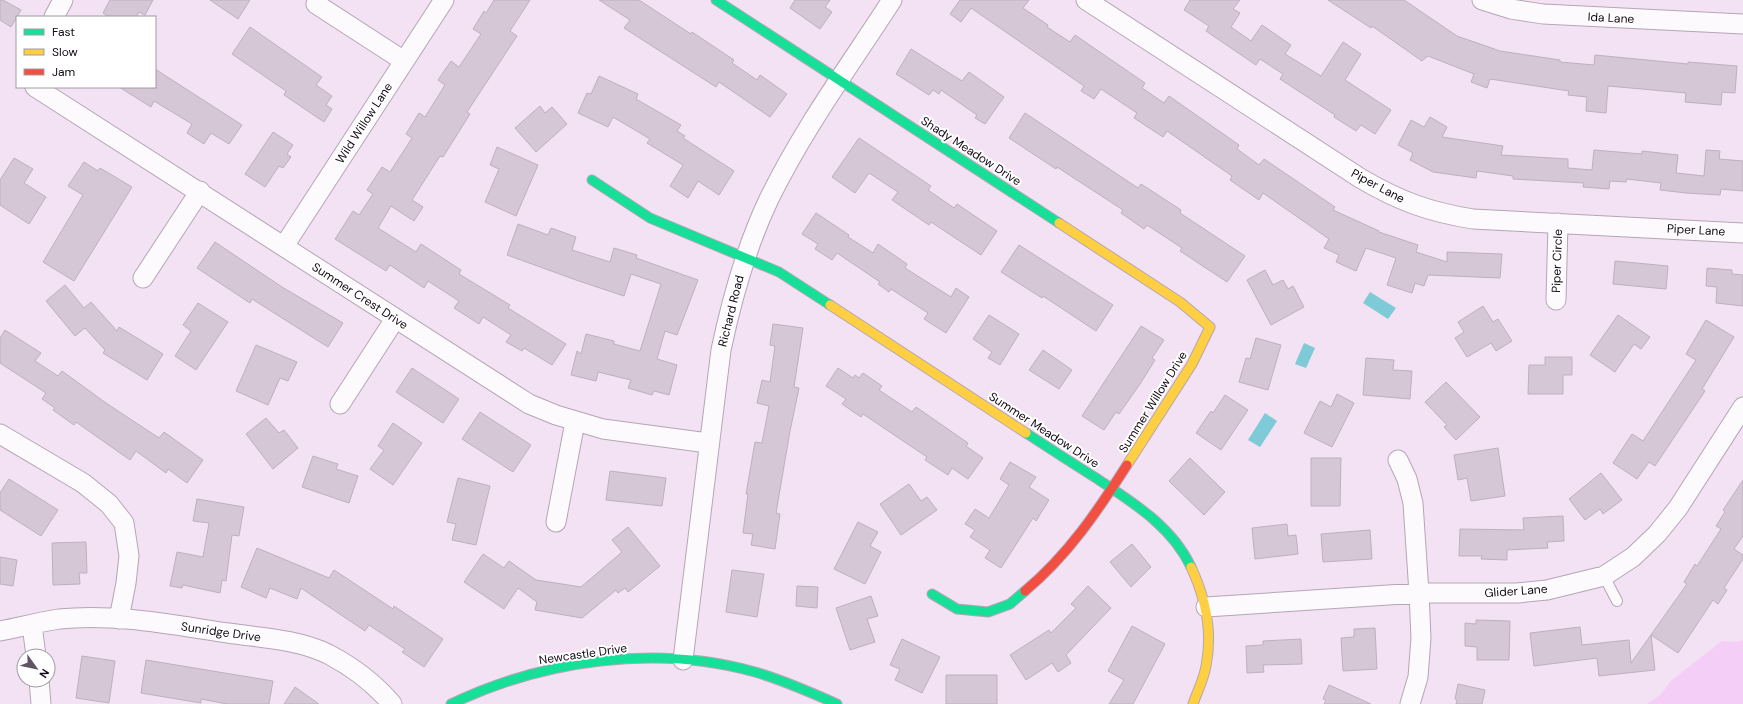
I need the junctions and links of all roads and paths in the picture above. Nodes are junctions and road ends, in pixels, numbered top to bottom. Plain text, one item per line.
1 (63, 0) edge
2 (444, 0) edge
3 (716, 0) edge
4 (892, 0) edge
5 (1086, 0) edge
6 (1482, 0) edge
7 (316, 4) dead end
8 (55, 16) edge
9 (1743, 24) edge
10 (404, 61) junction
11 (840, 81) junction
12 (37, 88) edge
13 (592, 180) dead end
14 (200, 192) junction
15 (1558, 223) junction
16 (1743, 233) edge
17 (284, 246) junction
18 (745, 257) junction
19 (144, 278) dead end
20 (1556, 300) dead end
21 (395, 319) junction
22 (1210, 327) joint
23 (340, 404) dead end
24 (1743, 407) edge
25 (575, 422) junction
26 (0, 434) edge
27 (708, 443) junction
28 (1398, 460) dead end
29 (1112, 488) junction
30 (556, 522) dead end
31 (1604, 576) junction
32 (1418, 593) junction
33 (932, 594) dead end
34 (1617, 601) dead end
35 (1206, 607) junction
36 (119, 619) junction
37 (32, 625) junction
38 (0, 631) edge
39 (35, 648) edge
40 (683, 660) junction
41 (40, 688) edge
42 (41, 704) edge
43 (392, 704) edge
44 (451, 704) edge
45 (837, 704) edge
46 (1192, 704) edge
47 (1410, 704) edge

1 - 8 street
2 - 10 street, Wild Willow Lane
3 - 11 street, Shady Meadow Drive
4 - 11 street, Richard Road
5 - 15 street, Piper Lane
6 - 9 street, Ida Lane
7 - 10 street
10 - 17 street, Wild Willow Lane
11 - 18 street, Richard Road
11 - 22 street, Shady Meadow Drive
12 - 14 street, Summer Crest Drive
13 - 18 street, Summer Meadow Drive
14 - 17 street, Summer Crest Drive
14 - 19 street
15 - 16 street, Piper Lane
15 - 20 street, Piper Circle
17 - 21 street, Summer Crest Drive
18 - 27 street, Richard Road
18 - 29 street, Summer Meadow Drive
21 - 23 street
21 - 25 street, Summer Crest Drive
22 - 29 street, Summer Willow Drive
24 - 31 street, Glider Lane
25 - 27 street, Summer Crest Drive
25 - 30 street
26 - 36 street
27 - 40 street, Richard Road
28 - 32 street
29 - 33 street, Summer Willow Drive
29 - 35 street, Summer Meadow Drive
31 - 32 street, Glider Lane
31 - 34 lane
32 - 35 street, Glider Lane
32 - 47 street
35 - 46 street, Summer Meadow Drive
36 - 37 street, Sunridge Drive
36 - 43 street, Sunridge Drive
37 - 38 street, Sunridge Drive
37 - 39 street
40 - 44 street, Newcastle Drive
40 - 45 street, Newcastle Drive
41 - 42 street

